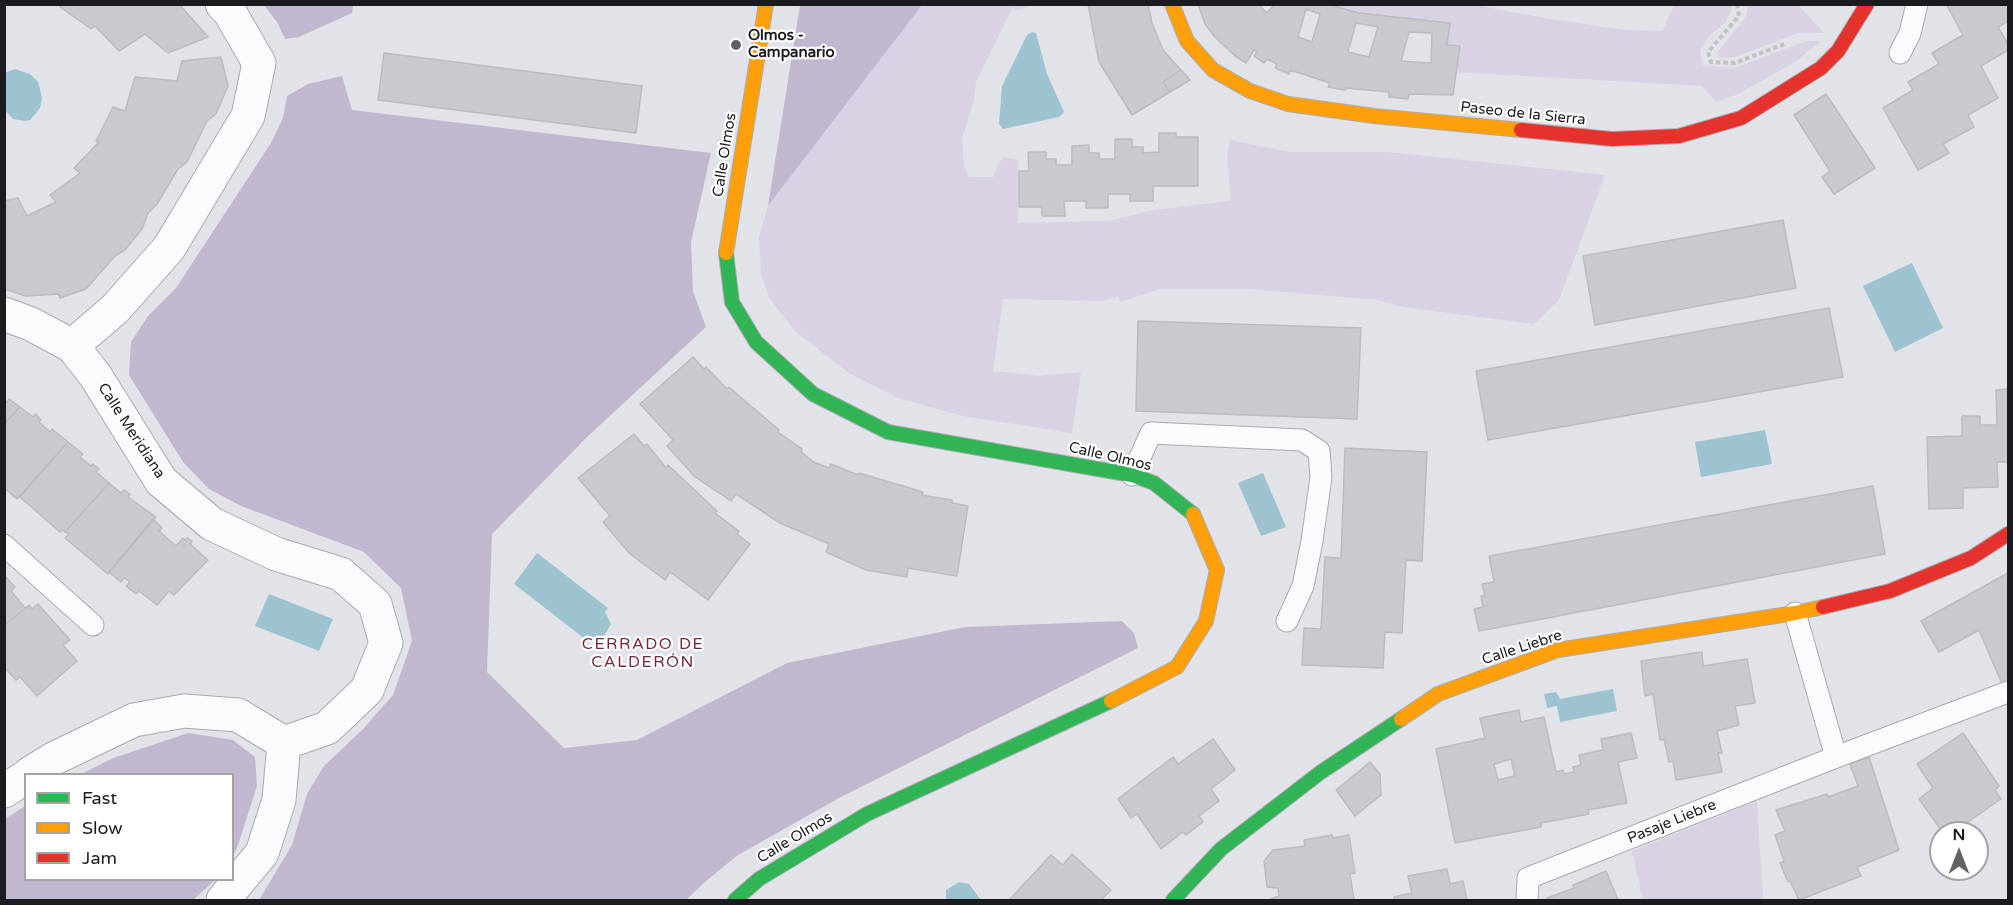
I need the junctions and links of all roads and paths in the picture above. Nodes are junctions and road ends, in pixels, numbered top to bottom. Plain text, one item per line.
1 (222, 4) edge
2 (766, 4) edge
3 (1172, 4) edge
4 (1737, 4) edge
5 (1867, 4) edge
6 (1917, 4) edge
7 (1838, 51) junction
8 (1900, 53) dead end
9 (4, 314) edge
10 (72, 346) junction
11 (1132, 476) junction
12 (2008, 534) edge
13 (4, 545) edge
14 (1795, 613) junction
15 (1287, 621) dead end
16 (93, 625) dead end
17 (2008, 692) edge
18 (284, 743) junction
19 (1836, 756) junction
20 (31, 773) edge
21 (24, 778) edge
22 (4, 791) edge
23 (223, 900) edge
24 (735, 900) edge
25 (1173, 900) edge
26 (1527, 900) edge

1 - 10 street
2 - 11 street, Calle Olmos
3 - 7 street, Paseo de la Sierra
4 - 7 path
5 - 7 street, Paseo de la Sierra
6 - 8 lane
9 - 10 street, Calle Meridiana
10 - 18 street, Calle Meridiana
11 - 15 lane
11 - 24 street, Calle Olmos
12 - 14 street, Calle Liebre
13 - 16 lane
14 - 19 lane
14 - 25 street, Calle Liebre
17 - 19 lane, Pasaje Liebre
18 - 20 street
18 - 23 street
19 - 26 lane, Pasaje Liebre
21 - 22 street

